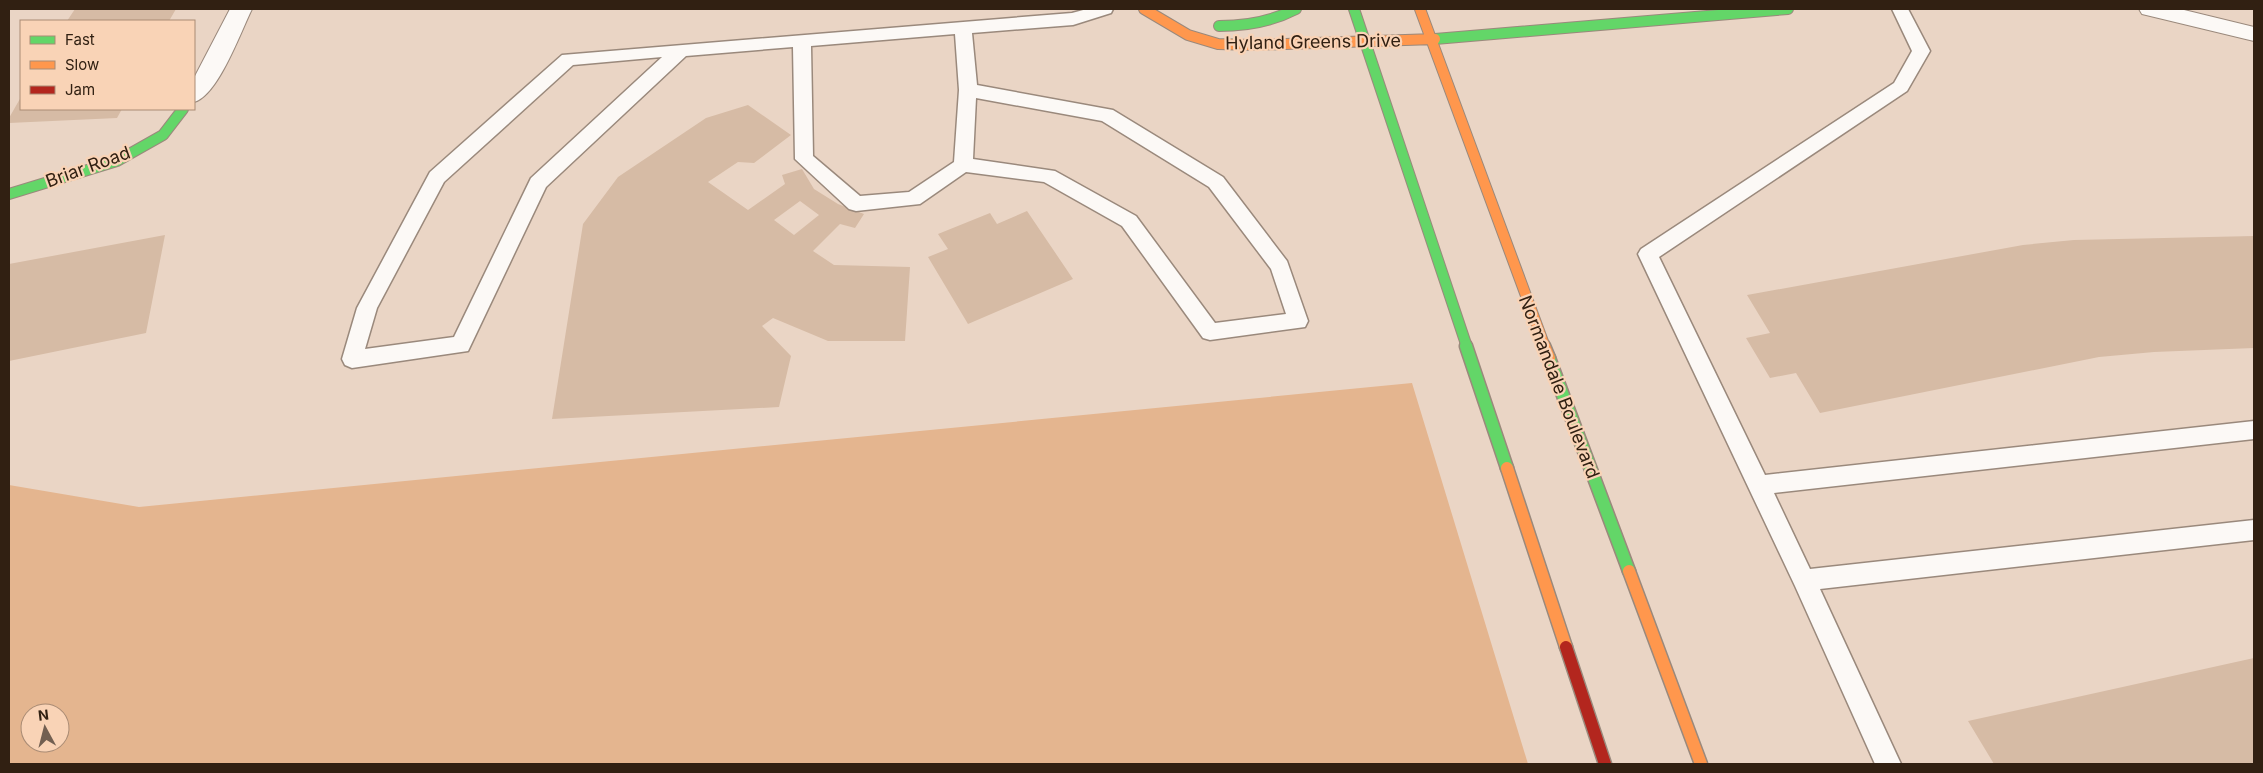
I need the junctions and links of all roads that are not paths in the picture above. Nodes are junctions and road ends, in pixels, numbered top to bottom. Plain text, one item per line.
1 (241, 9) edge
2 (1105, 9) edge
3 (1144, 9) edge
4 (1154, 9) edge
5 (1296, 9) edge
6 (1354, 9) edge
7 (1420, 9) edge
8 (1778, 9) edge
9 (1900, 9) edge
10 (2150, 9) edge
11 (1184, 19) dead end
12 (1207, 24) dead end
13 (963, 28) junction
14 (2254, 34) edge
15 (1432, 39) junction
16 (802, 40) junction
17 (1364, 41) junction
18 (681, 50) junction
19 (968, 90) junction
20 (195, 93) edge
21 (182, 110) edge
22 (963, 165) junction
23 (9, 194) edge
24 (2254, 430) edge
25 (1759, 484) junction
26 (2254, 530) edge
27 (1804, 580) junction
28 (1604, 764) edge
29 (1701, 764) edge
30 (1888, 764) edge

1 - 20 street
2 - 13 lane
3 - 17 main road, Hyland Greens Drive
4 - 11 main road
5 - 12 main road
6 - 17 main road
7 - 15 main road, Normandale Boulevard
8 - 15 main road, Hyland Greens Drive
9 - 25 lane
10 - 14 street
13 - 16 lane
13 - 19 lane
15 - 17 main road, Hyland Greens Drive
15 - 29 main road, Normandale Boulevard
16 - 18 lane
16 - 22 lane
17 - 28 main road
18 - 18 lane
19 - 22 lane
19 - 22 lane
21 - 23 main road, Briar Road
24 - 25 lane
25 - 27 lane
26 - 27 lane
27 - 30 lane

